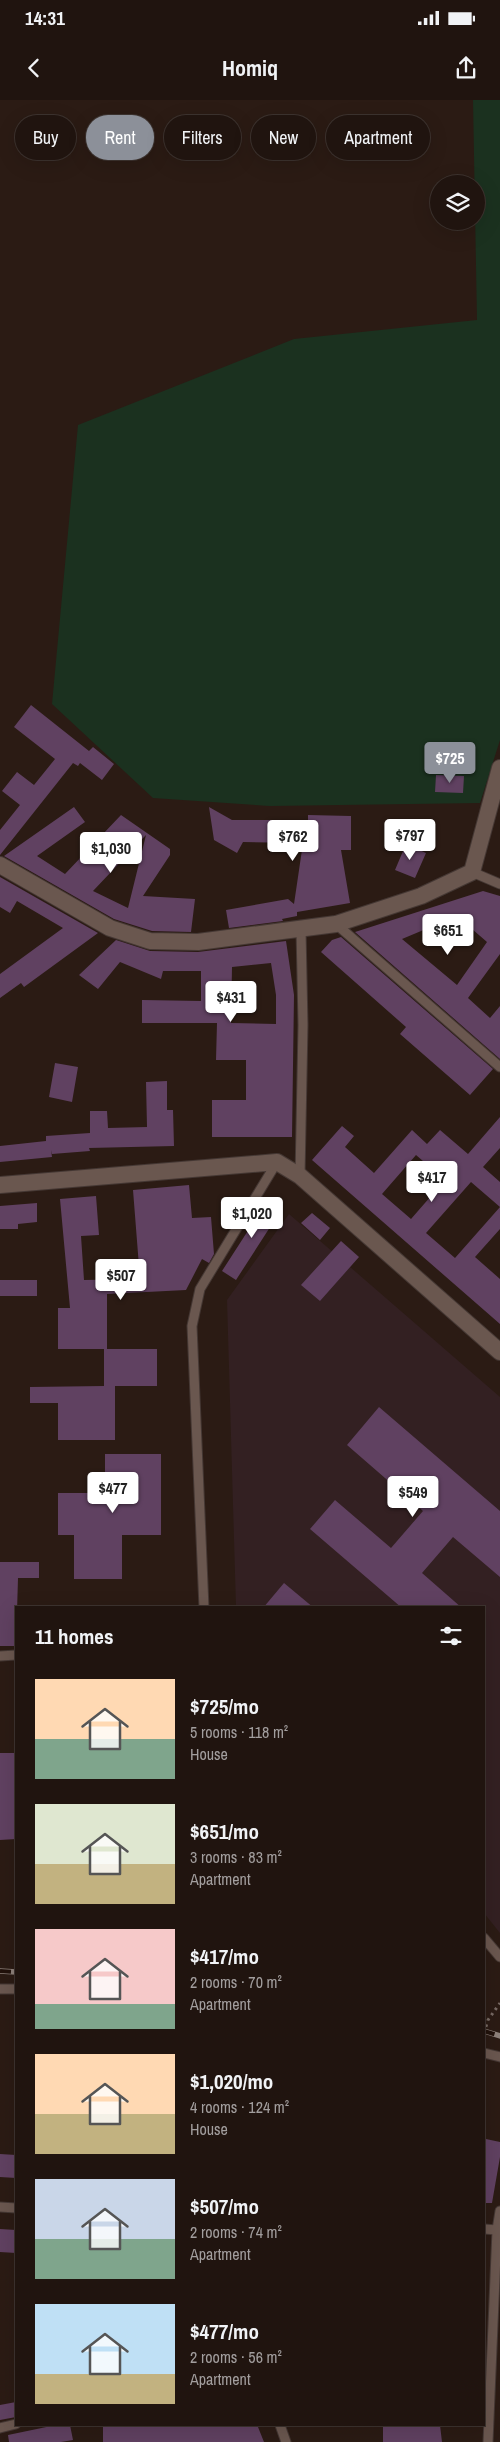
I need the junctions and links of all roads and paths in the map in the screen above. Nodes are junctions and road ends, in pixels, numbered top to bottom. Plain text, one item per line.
1 (500, 768) edge
2 (0, 865) edge
3 (472, 872) junction
4 (500, 884) edge
5 (336, 924) junction
6 (301, 930) junction
7 (500, 1067) edge
8 (276, 1162) junction
9 (300, 1176) junction
10 (0, 1185) edge
11 (500, 1352) edge
12 (204, 1606) edge
13 (15, 1654) edge
14 (0, 1656) edge
15 (485, 1939) edge
16 (500, 1958) edge
17 (0, 1989) edge
18 (15, 1989) edge
19 (500, 2003) edge
20 (485, 2030) edge
21 (485, 2053) edge
22 (500, 2057) edge
23 (0, 2207) edge
24 (15, 2208) edge
25 (500, 2211) edge
26 (485, 2229) edge
27 (497, 2230) junction
28 (15, 2424) edge
29 (280, 2426) edge
30 (0, 2428) edge
31 (286, 2442) edge
32 (488, 2442) edge

1 - 3 street
2 - 6 street
3 - 4 lane
3 - 5 street
5 - 6 street
5 - 7 lane
6 - 9 lane
8 - 9 street
8 - 10 street
8 - 12 lane
9 - 11 street
13 - 14 lane
15 - 16 lane
17 - 18 lane
19 - 20 path
21 - 22 lane
23 - 24 lane
25 - 27 lane
26 - 27 lane
27 - 32 lane
28 - 30 lane
29 - 31 lane

